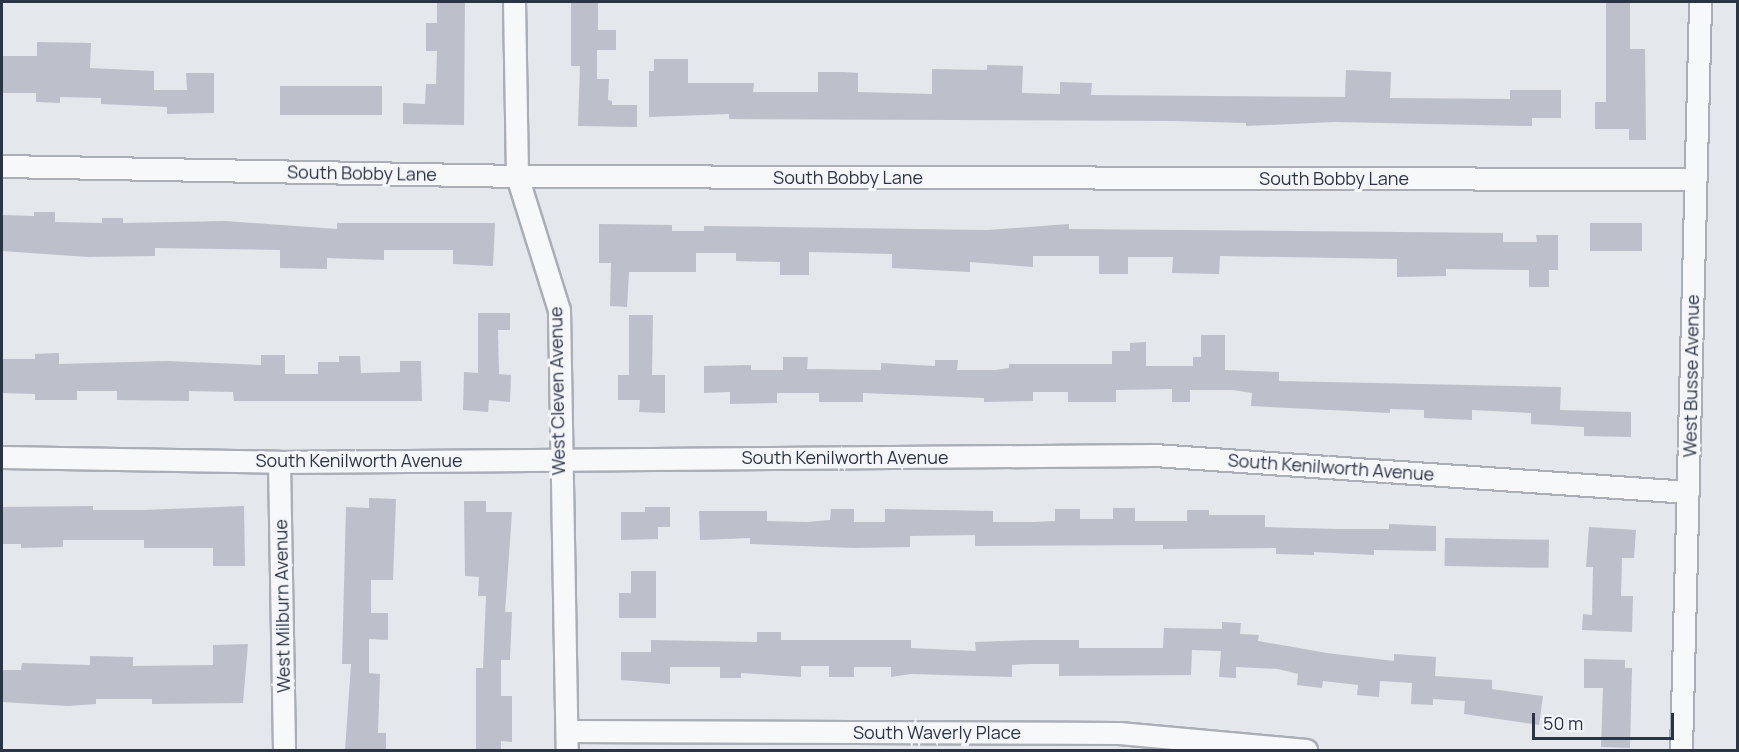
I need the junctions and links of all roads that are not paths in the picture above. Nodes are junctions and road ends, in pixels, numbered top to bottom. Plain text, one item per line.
1 (514, 2) edge
2 (1700, 2) edge
3 (2, 166) edge
4 (518, 176) junction
5 (1695, 178) junction
6 (2, 457) edge
7 (559, 458) junction
8 (279, 462) junction
9 (1688, 492) junction
10 (567, 740) edge
11 (284, 750) edge
12 (1306, 750) edge
13 (1682, 750) edge

1 - 4 street, West Cleven Avenue
2 - 5 street, West Busse Avenue
3 - 4 street, South Bobby Lane
4 - 5 street, South Bobby Lane
4 - 7 street, West Cleven Avenue
5 - 9 street, West Busse Avenue
6 - 8 street, South Kenilworth Avenue
7 - 8 street, South Kenilworth Avenue
7 - 9 street, South Kenilworth Avenue
7 - 10 street, West Cleven Avenue
8 - 11 street, West Milburn Avenue
9 - 13 street, West Busse Avenue
10 - 12 street, South Waverly Place

